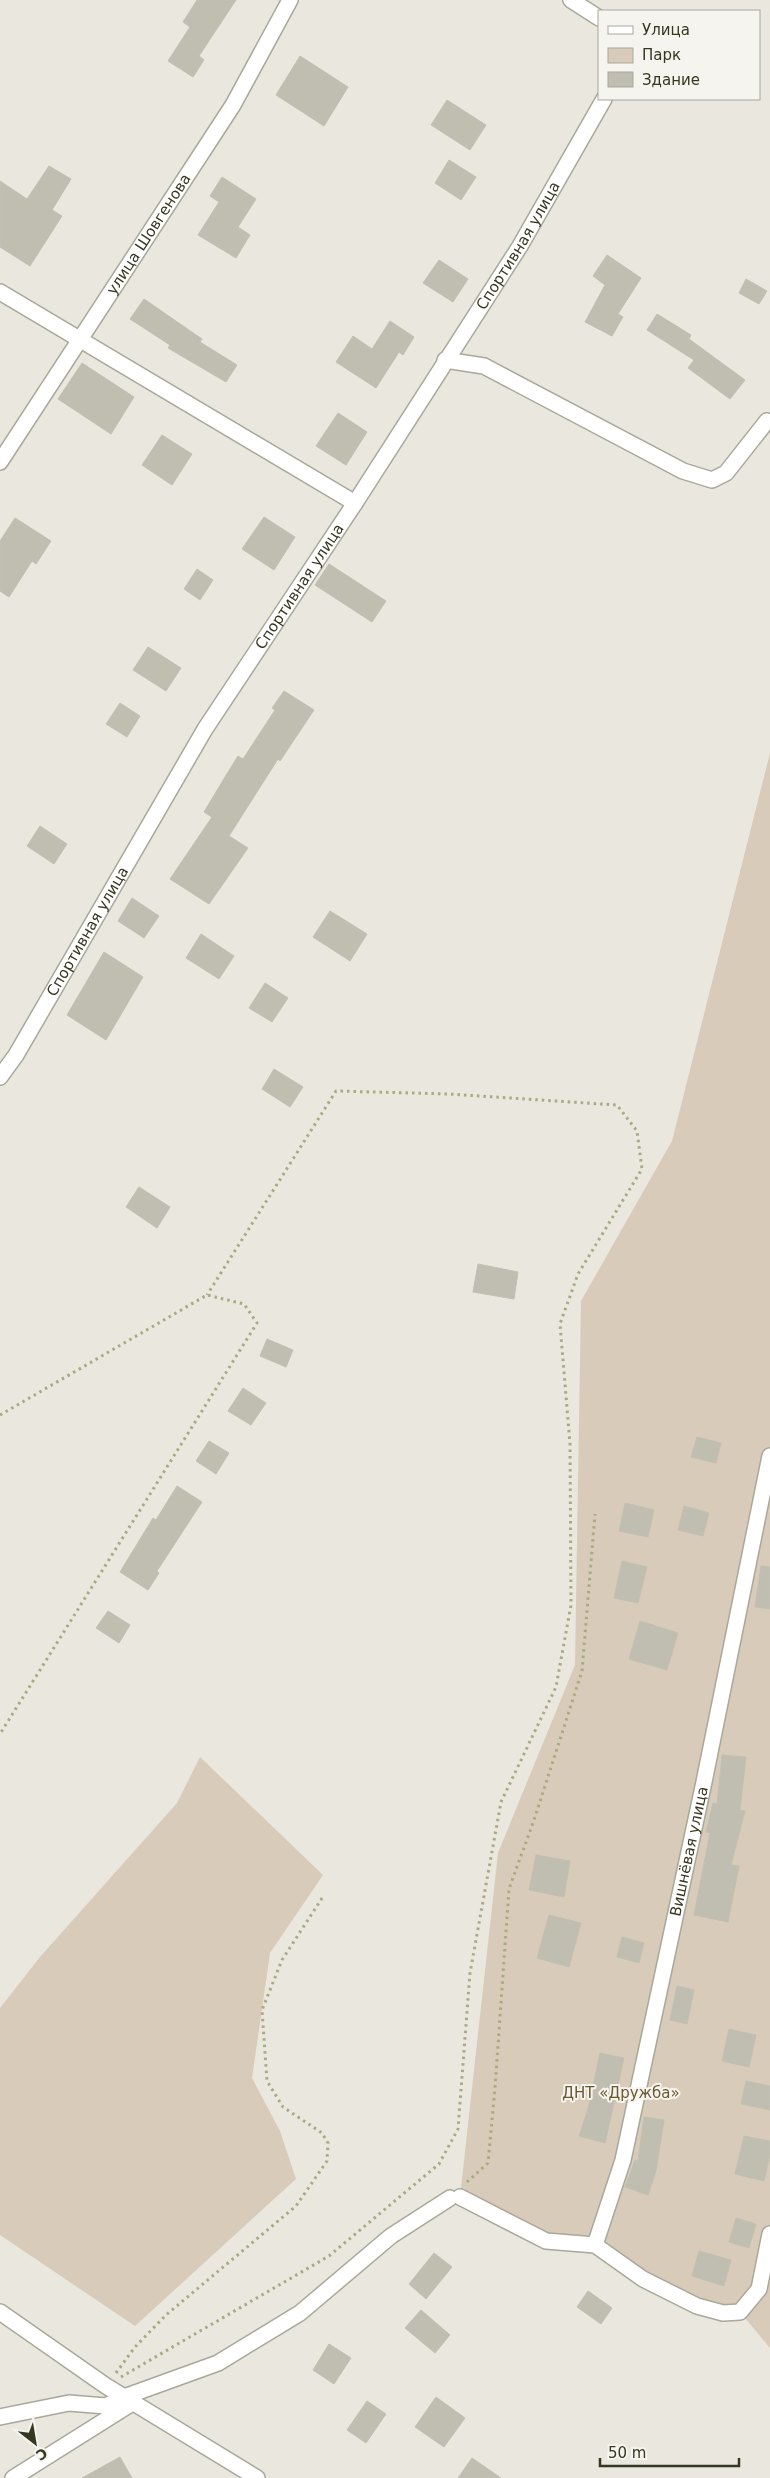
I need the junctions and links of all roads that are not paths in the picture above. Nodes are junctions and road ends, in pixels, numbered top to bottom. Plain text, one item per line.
1 (290, 0) edge
2 (571, 0) edge
3 (598, 17) edge
4 (603, 100) edge
5 (0, 292) edge
6 (79, 339) junction
7 (445, 360) junction
8 (767, 421) dead end
9 (0, 462) edge
10 (355, 504) junction
11 (0, 1077) edge
12 (770, 1456) edge
13 (770, 2234) edge
14 (595, 2244) junction
15 (0, 2312) edge
16 (129, 2399) junction
17 (0, 2417) edge
18 (13, 2478) edge
19 (257, 2478) edge

1 - 6 street, улица Шовгенова
2 - 3 street
4 - 7 street, Спортивная улица
5 - 6 street
6 - 9 street, улица Шовгенова
6 - 10 street
7 - 8 street
7 - 10 street, Спортивная улица
10 - 11 street, Спортивная улица
12 - 14 street, Вишнёвая улица
13 - 14 street
14 - 16 street
15 - 16 street
16 - 17 street
16 - 18 street
16 - 19 street

